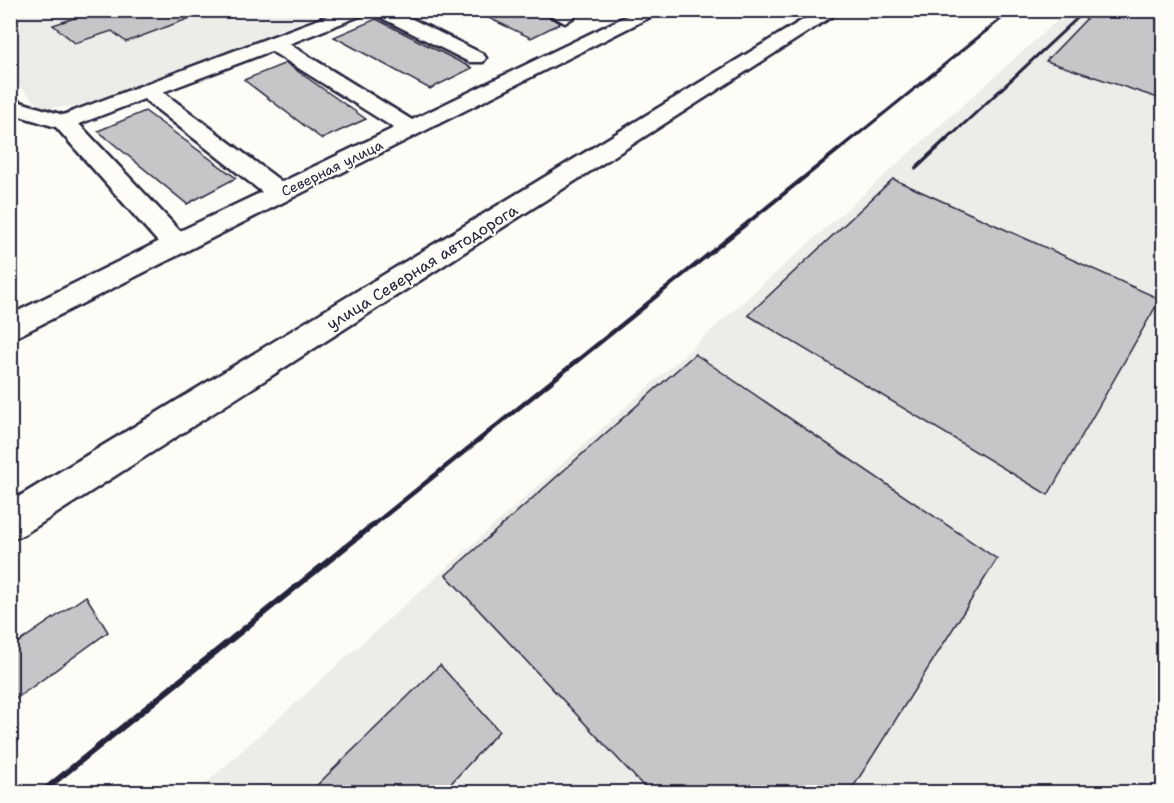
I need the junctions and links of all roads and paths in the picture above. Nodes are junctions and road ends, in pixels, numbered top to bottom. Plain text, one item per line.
1 (362, 10) edge
2 (378, 10) edge
3 (656, 10) edge
4 (833, 10) edge
5 (274, 44) junction
6 (476, 58) dead end
7 (147, 92) junction
8 (10, 106) edge
9 (64, 122) junction
10 (411, 129) junction
11 (280, 193) junction
12 (176, 244) junction
13 (10, 329) edge
14 (10, 523) edge

1 - 5 main road
2 - 6 main road
3 - 10 main road, Северная улица
4 - 14 main road, улица Северная автодорога
5 - 7 main road
5 - 10 main road
7 - 9 main road
7 - 11 main road
8 - 9 main road
9 - 12 main road
10 - 11 main road, Северная улица
11 - 12 main road, Северная улица
12 - 13 main road, Северная улица

